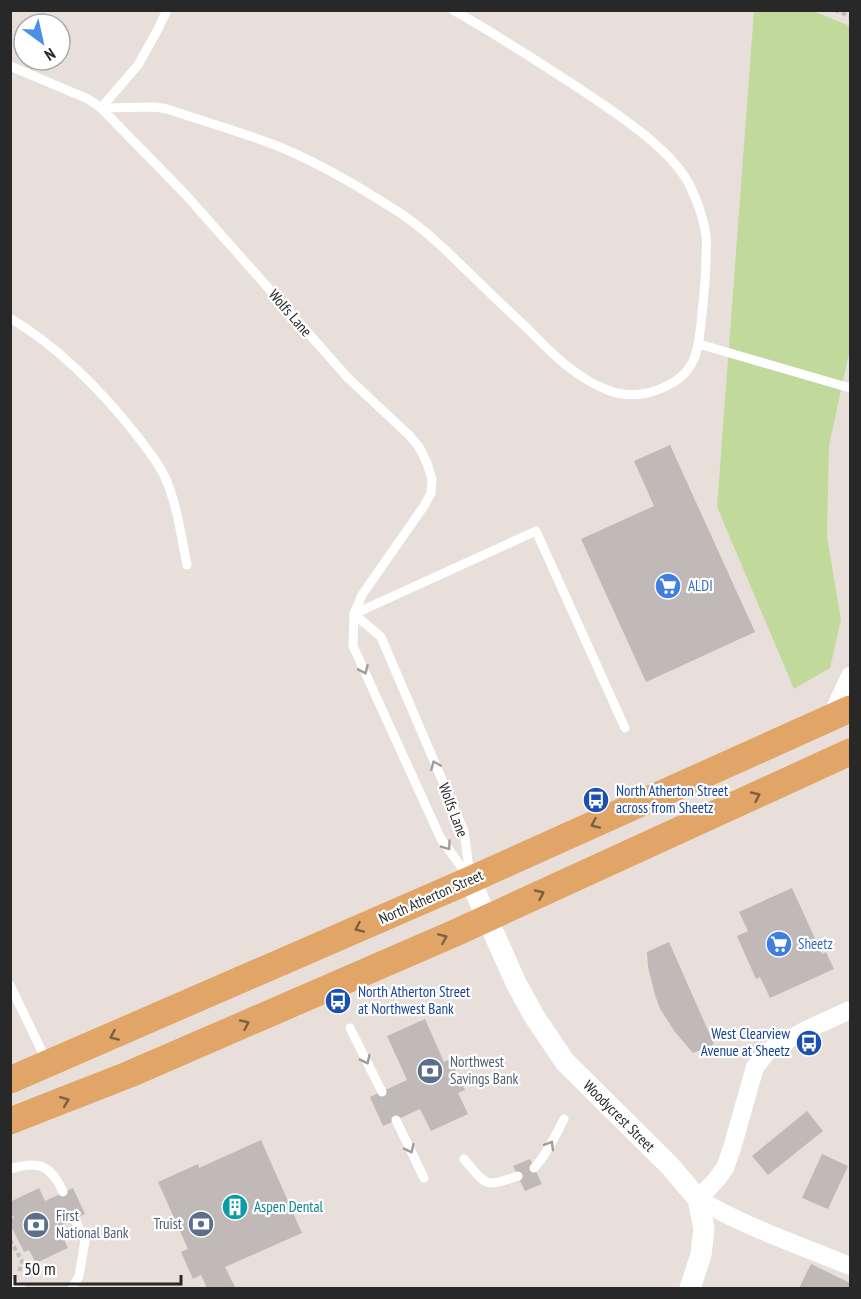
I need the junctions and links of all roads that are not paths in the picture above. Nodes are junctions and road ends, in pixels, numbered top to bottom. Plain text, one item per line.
1 (167, 10) edge
2 (453, 10) edge
3 (11, 66) edge
4 (101, 108) junction
5 (10, 318) edge
6 (699, 344) junction
7 (850, 388) edge
8 (187, 565) dead end
9 (354, 614) junction
10 (850, 676) edge
11 (840, 714) edge
12 (625, 728) dead end
13 (850, 752) edge
14 (470, 880) junction
15 (487, 918) junction
16 (10, 984) edge
17 (850, 1010) edge
18 (351, 1028) dead end
19 (48, 1064) junction
20 (11, 1080) edge
21 (382, 1092) dead end
22 (564, 1119) dead end
23 (396, 1120) dead end
24 (10, 1121) edge
25 (464, 1159) dead end
26 (534, 1168) dead end
27 (10, 1169) edge
28 (518, 1176) dead end
29 (424, 1178) dead end
30 (63, 1192) dead end
31 (698, 1199) junction
32 (75, 1219) dead end
33 (850, 1266) edge
34 (10, 1283) edge
35 (21, 1288) edge
36 (72, 1288) edge
37 (690, 1288) edge

1 - 4 lane
2 - 6 lane
3 - 4 lane, Wolfs Lane
4 - 6 lane
4 - 9 lane, Wolfs Lane
5 - 8 lane
6 - 7 lane
9 - 12 lane
9 -> 14 lane, Wolfs Lane
14 -> 9 lane, Wolfs Lane
10 - 11 street
11 -> 14 main road, North Atherton Street
15 -> 13 main road
14 - 15 street, Woodycrest Street
14 -> 19 main road, North Atherton Street
24 -> 15 main road
15 - 31 street, Woodycrest Street
16 - 19 lane
17 - 31 street
18 -> 21 lane
19 - 20 main road, North Atherton Street
26 -> 22 lane
23 -> 29 lane
25 - 28 lane
27 - 30 lane
31 - 33 street, Woodycrest Street
31 - 37 street
32 - 36 lane
34 - 35 lane

